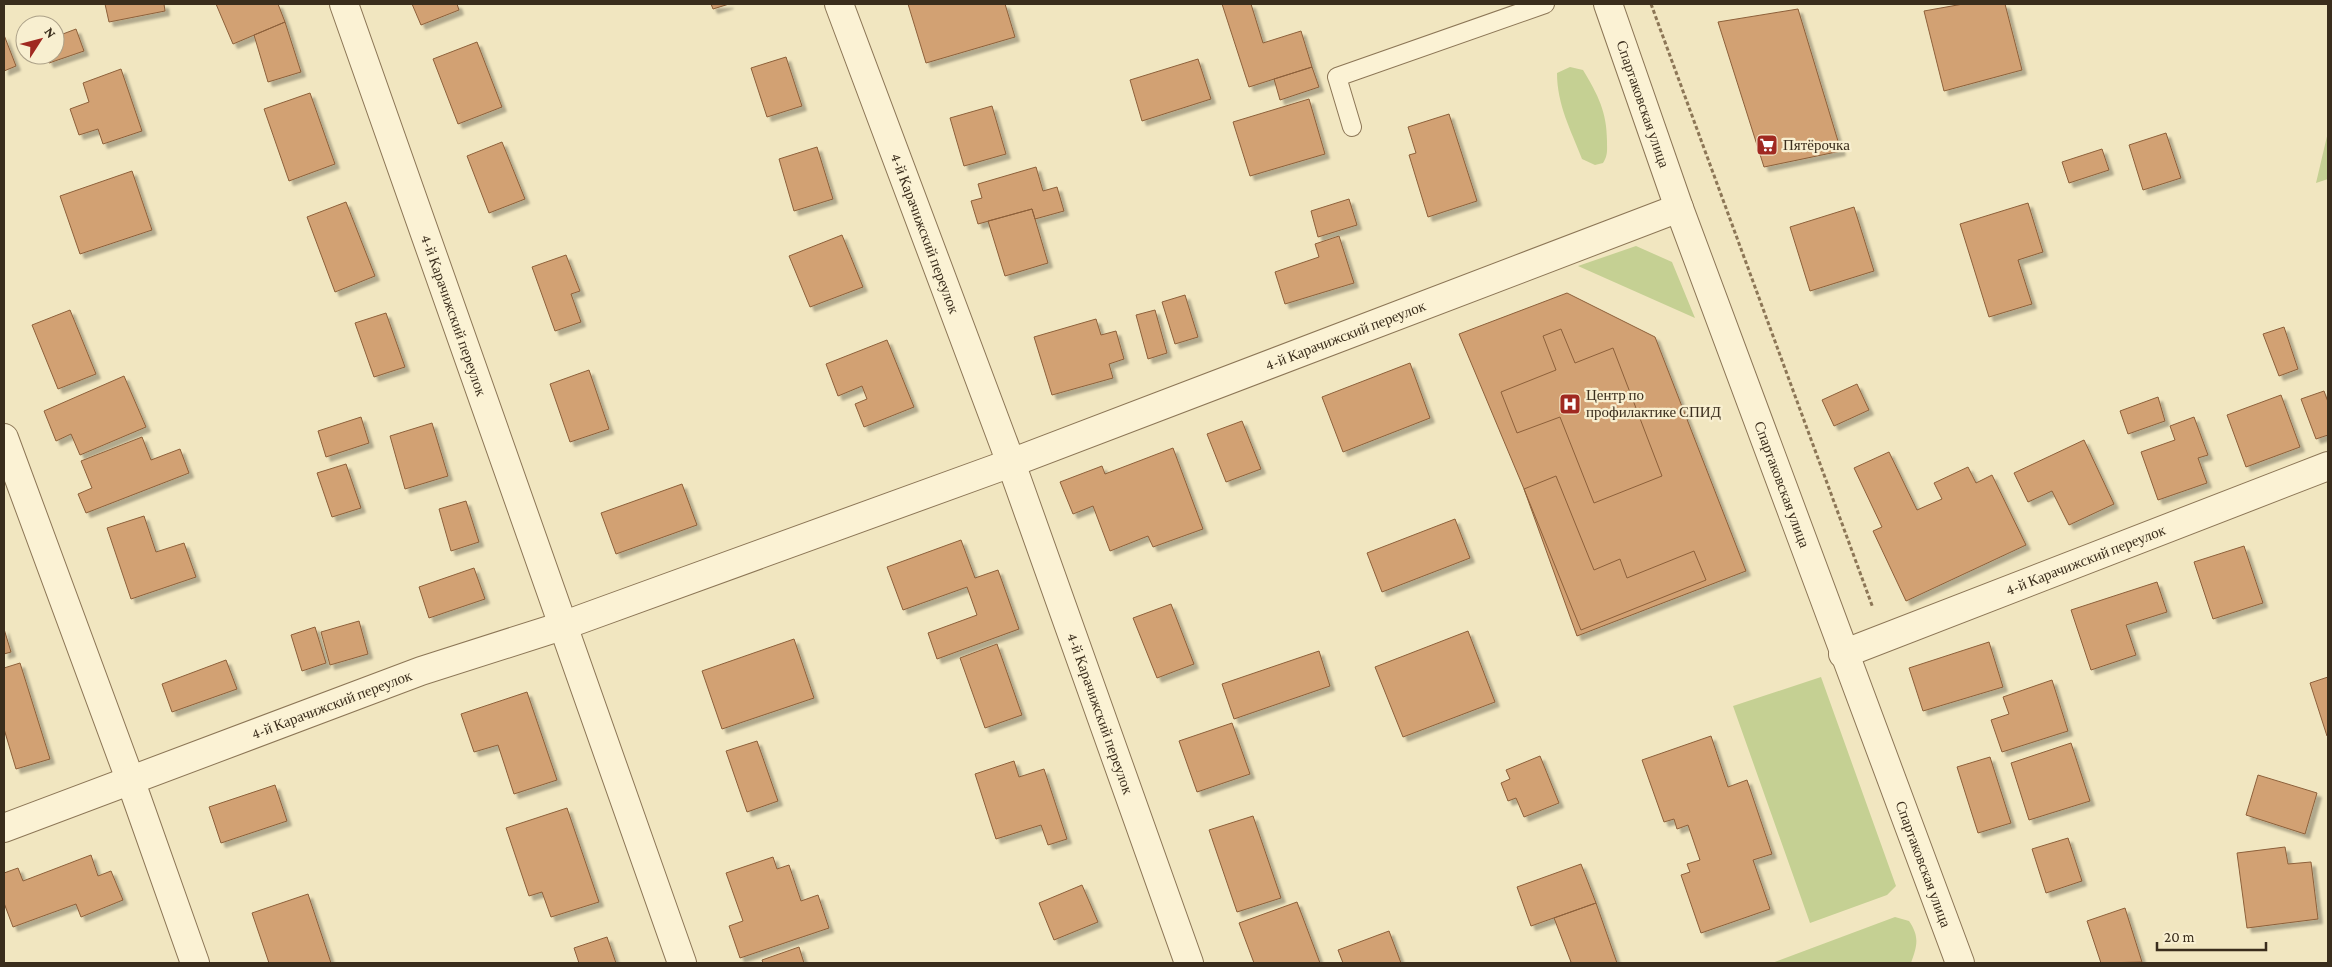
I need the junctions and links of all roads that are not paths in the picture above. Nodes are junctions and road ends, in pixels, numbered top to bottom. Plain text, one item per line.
1 (344, 4) edge
2 (839, 4) edge
3 (1546, 4) edge
4 (1608, 4) edge
5 (1352, 127) dead end
6 (1678, 208) junction
7 (4, 438) edge
8 (1011, 463) junction
9 (2328, 466) edge
10 (562, 626) junction
11 (1843, 654) junction
12 (131, 782) junction
13 (4, 828) edge
14 (195, 963) edge
15 (682, 963) edge
16 (1189, 963) edge
17 (1960, 963) edge

1 - 10 street, 4-й Карачижский переулок
2 - 8 street, 4-й Карачижский переулок
3 - 5 lane
4 - 6 street, Спартаковская улица
6 - 8 street, 4-й Карачижский переулок
6 - 11 street, Спартаковская улица
7 - 12 street
8 - 10 street, 4-й Карачижский переулок
8 - 16 street, 4-й Карачижский переулок
9 - 11 street, 4-й Карачижский переулок
10 - 12 street, 4-й Карачижский переулок
10 - 15 street, 4-й Карачижский переулок
11 - 17 street, Спартаковская улица
12 - 13 street, 4-й Карачижский переулок
12 - 14 street

